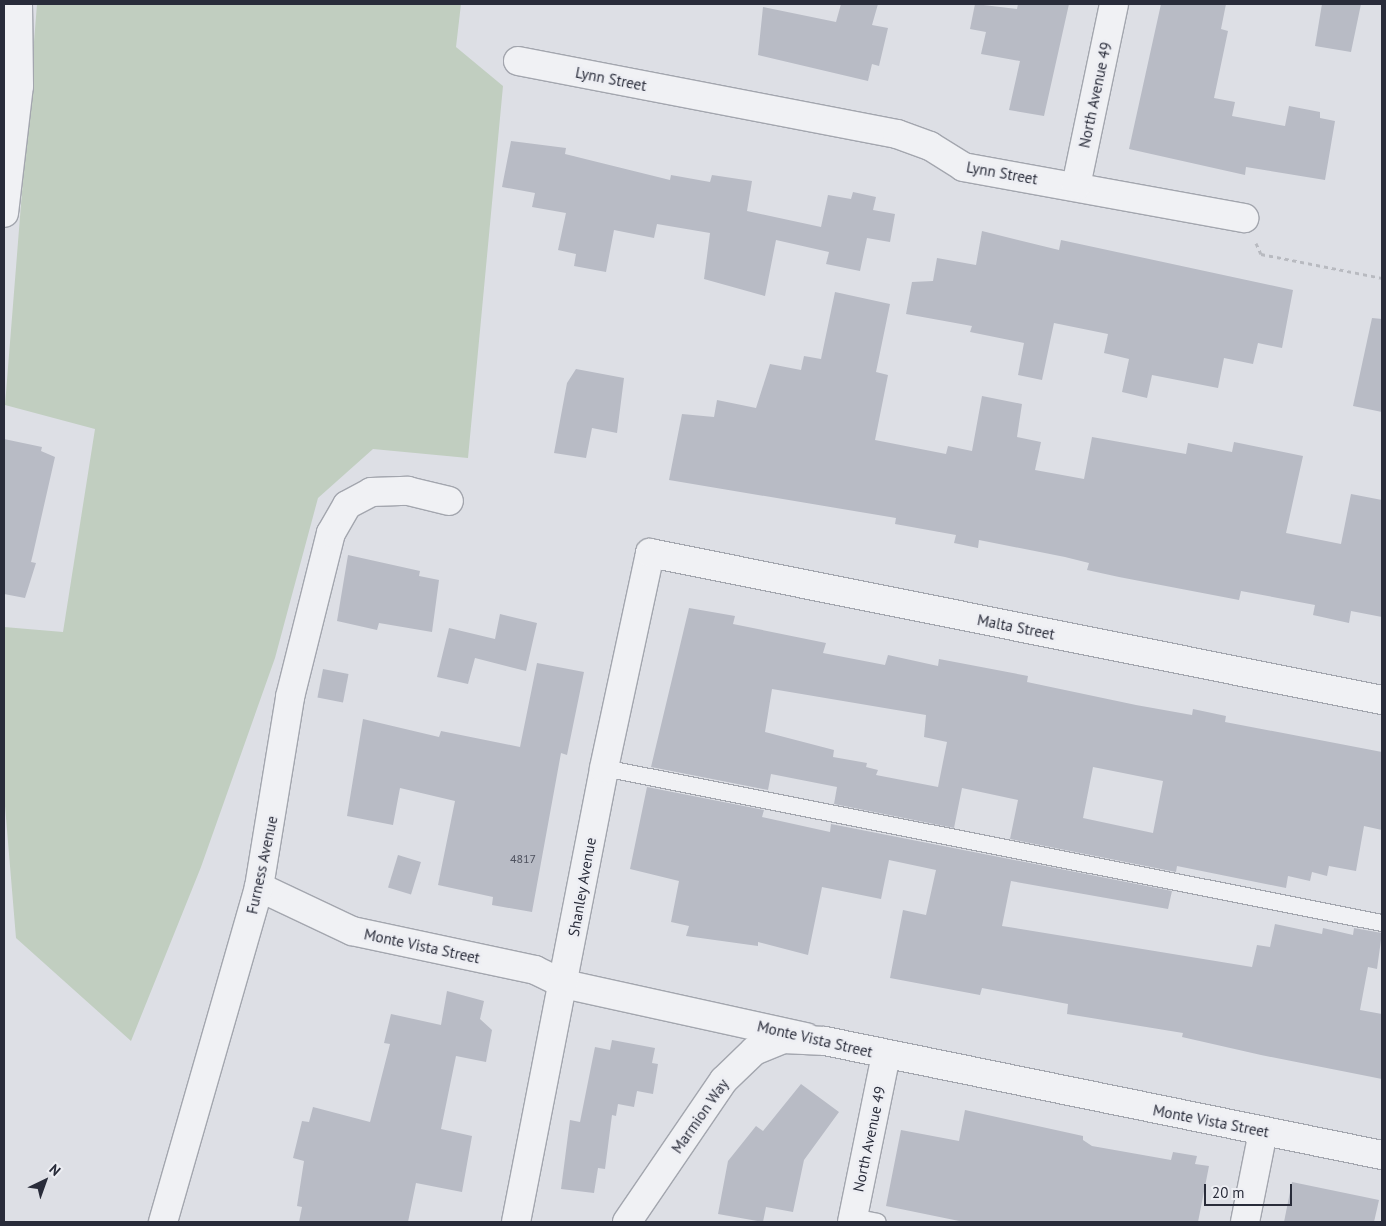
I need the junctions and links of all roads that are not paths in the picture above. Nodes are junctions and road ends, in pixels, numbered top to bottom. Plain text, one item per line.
1 (18, 4) edge
2 (1114, 4) edge
3 (518, 61) dead end
4 (1076, 186) junction
5 (4, 214) edge
6 (1244, 218) road end
7 (449, 501) dead end
8 (650, 553) joint
9 (1382, 700) edge
10 (604, 768) junction
11 (259, 887) junction
12 (1382, 923) edge
13 (564, 984) junction
14 (825, 1041) junction
15 (886, 1055) junction
16 (1263, 1132) junction
17 (1382, 1155) edge
18 (861, 1221) edge
19 (162, 1222) edge
20 (516, 1222) edge
21 (627, 1222) edge
22 (1245, 1222) edge

1 - 5 street
2 - 4 street, North Avenue 49
3 - 4 street, Lynn Street
4 - 6 street, Lynn Street
7 - 11 street, Furness Avenue
8 - 9 street, Malta Street
8 - 10 street, Shanley Avenue
10 - 12 lane
10 - 13 street, Shanley Avenue
11 - 13 street, Monte Vista Street
11 - 19 street, Furness Avenue
13 - 14 street, Monte Vista Street
13 - 20 street, Shanley Avenue
14 - 15 street, Monte Vista Street
14 - 21 street, Marmion Way
15 - 16 street, Monte Vista Street
15 - 18 street, North Avenue 49
16 - 17 street, Monte Vista Street
16 - 22 street

